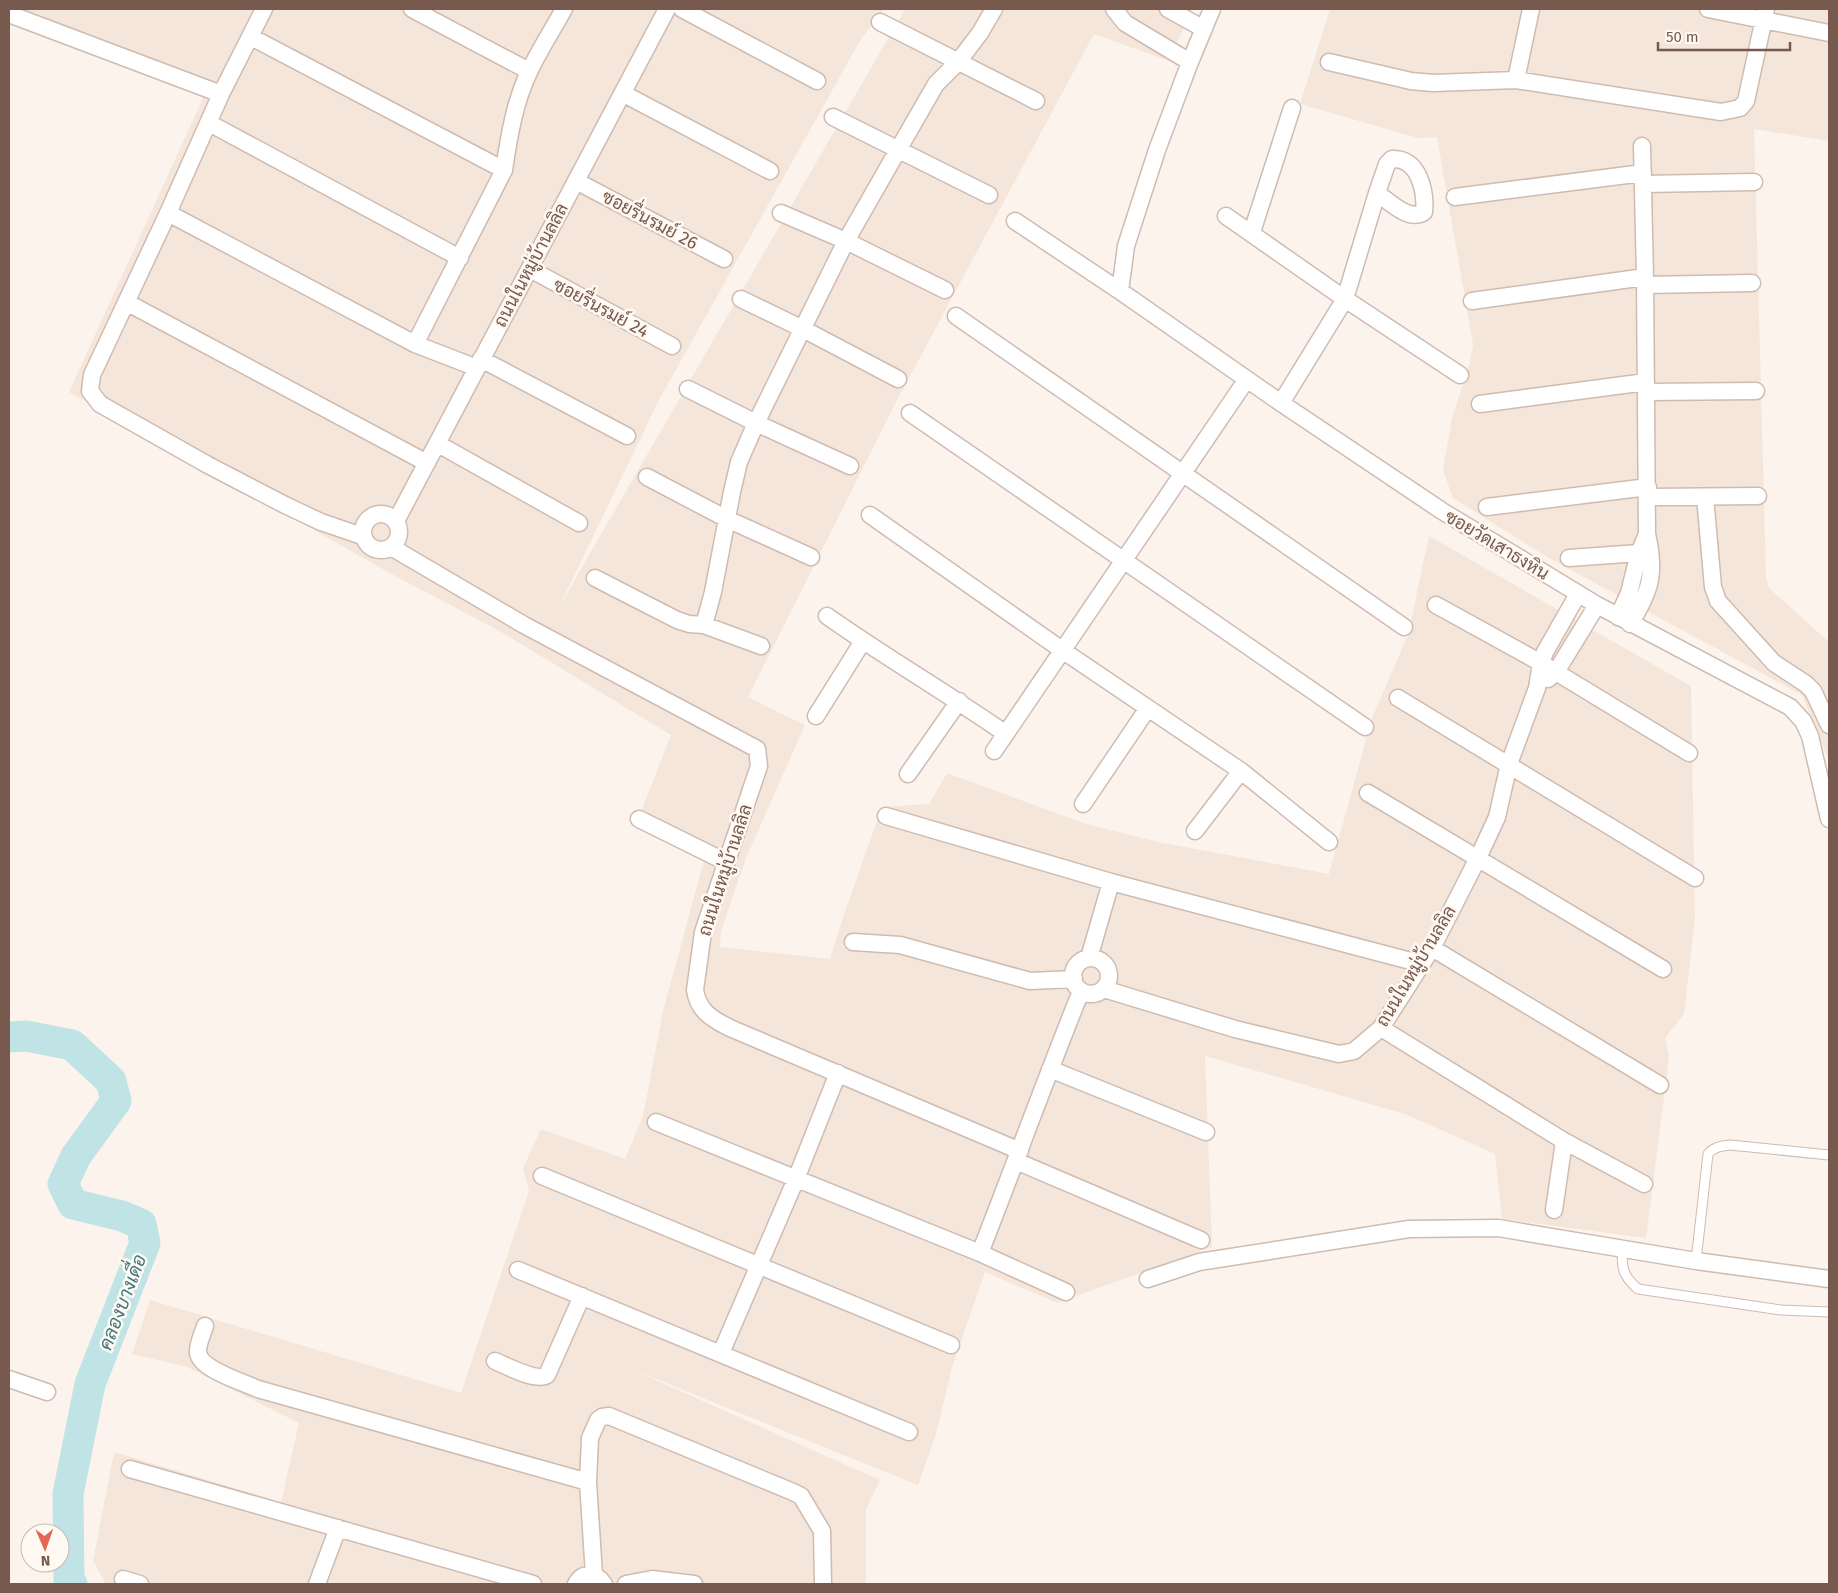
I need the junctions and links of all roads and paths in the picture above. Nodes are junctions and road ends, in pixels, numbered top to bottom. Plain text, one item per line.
1 (264, 9) edge
2 (412, 9) edge
3 (564, 9) edge
4 (994, 9) edge
5 (1114, 9) edge
6 (1168, 9) edge
7 (1212, 9) edge
8 (1531, 9) edge
9 (1708, 9) edge
10 (668, 10) edge
11 (9, 14) edge
12 (1764, 14) edge
13 (880, 22) dead end
14 (1204, 29) junction
15 (1829, 33) edge
16 (251, 37) junction
17 (958, 62) junction
18 (1190, 62) junction
19 (1329, 62) dead end
20 (529, 71) junction
21 (1516, 80) junction
22 (817, 81) dead end
23 (221, 94) junction
24 (624, 94) junction
25 (1036, 101) dead end
26 (1292, 108) dead end
27 (833, 117) dead end
28 (209, 123) junction
29 (1642, 146) dead end
30 (898, 150) junction
31 (504, 170) junction
32 (770, 172) dead end
33 (1643, 179) junction
34 (576, 181) junction
35 (1754, 182) dead end
36 (1377, 193) dead end
37 (989, 194) dead end
38 (1455, 197) dead end
39 (168, 213) junction
40 (781, 213) dead end
41 (1226, 216) dead end
42 (1014, 221) dead end
43 (1252, 232) junction
44 (846, 241) junction
45 (460, 258) junction
46 (724, 259) dead end
47 (530, 269) junction
48 (1645, 281) junction
49 (1752, 283) dead end
50 (945, 290) dead end
51 (1120, 290) junction
52 (741, 299) dead end
53 (1345, 299) junction
54 (1472, 300) dead end
55 (126, 302) junction
56 (956, 316) dead end
57 (804, 329) junction
58 (415, 344) junction
59 (672, 346) dead end
60 (479, 363) junction
61 (1460, 375) dead end
62 (898, 379) dead end
63 (1247, 379) junction
64 (1647, 387) junction
65 (688, 389) dead end
66 (1756, 391) dead end
67 (1281, 403) junction
68 (1480, 404) dead end
69 (910, 413) dead end
70 (756, 423) junction
71 (627, 436) dead end
72 (438, 444) junction
73 (427, 463) junction
74 (850, 466) dead end
75 (1183, 474) junction
76 (647, 477) dead end
77 (1648, 492) junction
78 (1758, 496) dead end
79 (1705, 497) junction
80 (1487, 507) dead end
81 (870, 515) dead end
82 (727, 519) junction
83 (396, 522) junction
84 (579, 523) dead end
85 (362, 536) junction
86 (391, 547) junction
87 (1646, 554) junction
88 (811, 557) dead end
89 (1570, 558) dead end
90 (1123, 560) junction
91 (595, 578) dead end
92 (1578, 594) junction
93 (1436, 605) dead end
94 (1596, 605) junction
95 (827, 616) dead end
96 (1624, 620) junction
97 (704, 625) junction
98 (1404, 628) dead end
99 (863, 641) junction
100 (761, 646) dead end
101 (1062, 650) junction
102 (1541, 663) junction
103 (1556, 672) junction
104 (1537, 688) junction
105 (1398, 698) dead end
106 (959, 701) junction
107 (1148, 708) junction
108 (816, 716) dead end
109 (1829, 725) edge
110 (1365, 727) dead end
111 (1006, 734) junction
112 (994, 751) dead end
113 (1689, 753) dead end
114 (1509, 764) junction
115 (1242, 772) junction
116 (908, 774) dead end
117 (1368, 792) dead end
118 (1083, 804) dead end
119 (886, 816) dead end
120 (639, 819) dead end
121 (1829, 819) edge
122 (1195, 831) dead end
123 (1328, 842) dead end
124 (1478, 858) junction
125 (726, 862) junction
126 (1695, 878) dead end
127 (1111, 882) junction
128 (854, 942) dead end
129 (1432, 948) junction
130 (1089, 958) junction
131 (1422, 964) junction
132 (1663, 969) dead end
133 (1077, 985) junction
134 (1104, 989) junction
135 (1381, 1028) junction
136 (1050, 1069) junction
137 (838, 1073) junction
138 (1660, 1085) dead end
139 (656, 1122) dead end
140 (1206, 1132) dead end
141 (1564, 1141) junction
142 (1829, 1155) edge
143 (1018, 1156) junction
144 (542, 1176) dead end
145 (796, 1179) junction
146 (1644, 1184) dead end
147 (1554, 1210) dead end
148 (1201, 1240) dead end
149 (1622, 1248) junction
150 (980, 1253) junction
151 (1696, 1261) junction
152 (758, 1264) junction
153 (518, 1270) dead end
154 (1148, 1279) dead end
155 (1829, 1279) edge
156 (1066, 1292) dead end
157 (582, 1296) junction
158 (1829, 1312) edge
159 (205, 1326) dead end
160 (951, 1345) dead end
161 (721, 1353) junction
162 (495, 1361) dead end
163 (9, 1379) edge
164 (47, 1392) dead end
165 (909, 1432) dead end
166 (130, 1469) dead end
167 (588, 1482) junction
168 (338, 1528) junction
169 (123, 1579) dead end
170 (599, 1580) edge
171 (140, 1584) edge
172 (317, 1584) edge
173 (533, 1584) edge
174 (576, 1584) edge
175 (626, 1584) edge
176 (694, 1584) edge
177 (823, 1584) edge

1 - 16 street
2 - 20 street
3 - 20 street
4 - 17 street
5 - 18 street
6 - 14 street
7 - 14 street
8 - 21 street
9 - 12 street
10 - 22 street
10 - 24 street, ถนนในหมู่บ้านลลิล
11 - 23 street
12 - 15 street
12 - 21 street
13 - 17 street
14 - 18 street
16 - 23 street
16 - 31 street
17 - 25 street
17 - 30 street
18 - 51 street
19 - 21 street
20 - 31 street
23 - 28 street
24 - 32 street
24 - 34 street, ถนนในหมู่บ้านลลิล
26 - 43 street
27 - 30 street
28 - 39 street
28 - 45 street
29 - 33 street
30 - 37 street
30 - 44 street
31 - 45 street
33 - 35 street
33 - 38 street
33 - 48 street
34 - 46 street, ซอยรื่นรมย์ 26
34 - 47 street, ถนนในหมู่บ้านลลิล
36 - 53 street
39 - 55 street
39 - 58 street
40 - 44 street
41 - 43 street
42 - 51 street, ซอยวัดเสาธงหิน
43 - 53 street
44 - 50 street
44 - 57 street
45 - 58 street
47 - 59 street, ซอยรื่นรมย์ 24
47 - 60 street, ถนนในหมู่บ้านลลิล
48 - 49 street
48 - 54 street
48 - 64 street
51 - 63 street, ซอยวัดเสาธงหิน
52 - 57 street
53 - 61 street
53 - 67 street
55 - 73 street
55 - 85 street
56 - 75 street
57 - 62 street
57 - 70 street
58 - 60 street
60 - 71 street
60 - 72 street, ถนนในหมู่บ้านลลิล
63 - 67 street, ซอยวัดเสาธงหิน
63 - 75 street
64 - 66 street
64 - 68 street
64 - 77 street
65 - 70 street
67 - 92 street, ซอยวัดเสาธงหิน
69 - 90 street
70 - 74 street
70 - 82 street
72 - 73 street, ถนนในหมู่บ้านลลิล
72 - 84 street
73 - 83 street, ถนนในหมู่บ้านลลิล
75 - 90 street
75 - 98 street
76 - 82 street
77 - 79 street
77 - 80 street
77 - 87 street
78 - 79 street
79 - 109 street
81 - 101 street
82 - 88 street
82 - 97 street
83 - 85 street
83 - 86 street
85 - 86 street
86 - 125 street, ถนนในหมู่บ้านลลิล
87 - 89 street
87 - 96 street
90 - 101 street
90 - 110 street
91 - 97 street
92 - 94 street, ซอยวัดเสาธงหิน
92 - 102 street, ถนนในหมู่บ้านลลิล
93 - 102 street
94 - 96 street, ซอยวัดเสาธงหิน
94 - 103 street, ถนนในหมู่บ้านลลิล
95 - 99 street
96 - 121 street, ซอยวัดเสาธงหิน
97 - 100 street
99 - 106 street
99 - 108 street
101 - 107 street
101 - 111 street
102 - 103 street
102 - 104 street, ถนนในหมู่บ้านลลิล
103 - 104 street, ถนนในหมู่บ้านลลิล
103 - 113 street
104 - 114 street, ถนนในหมู่บ้านลลิล
105 - 114 street
106 - 111 street
106 - 116 street
107 - 115 street
107 - 118 street
111 - 112 street
114 - 124 street, ถนนในหมู่บ้านลลิล
114 - 126 street
115 - 122 street
115 - 123 street
117 - 124 street
119 - 127 street
120 - 125 street
124 - 129 street, ถนนในหมู่บ้านลลิล
124 - 132 street
125 - 137 street, ถนนในหมู่บ้านลลิล
127 - 130 street
127 - 131 street
128 - 133 street, ถนนในหมู่บ้านลลิล
129 - 131 street, ถนนในหมู่บ้านลลิล
129 - 138 street
130 - 133 street
130 - 134 street
131 - 135 street, ถนนในหมู่บ้านลลิล
133 - 134 street, ถนนในหมู่บ้านลลิล
133 - 136 street
134 - 135 street, ถนนในหมู่บ้านลลิล
135 - 141 street
136 - 140 street
136 - 143 street
137 - 143 street, ถนนในหมู่บ้านลลิล
137 - 145 street
139 - 145 street
141 - 146 street
141 - 147 street
142 - 151 lane
143 - 148 street, ถนนในหมู่บ้านลลิล
143 - 150 street
144 - 152 street
145 - 150 street
145 - 152 street
149 - 151 street
149 - 154 street
149 - 158 lane
150 - 156 street
151 - 155 street
152 - 160 street
152 - 161 street
153 - 157 street
157 - 161 street
157 - 162 street
159 - 167 street
161 - 165 street
163 - 164 street
166 - 168 street
167 - 170 street
167 - 177 street
168 - 172 street
168 - 173 street
169 - 171 street
170 - 174 street
175 - 176 street

